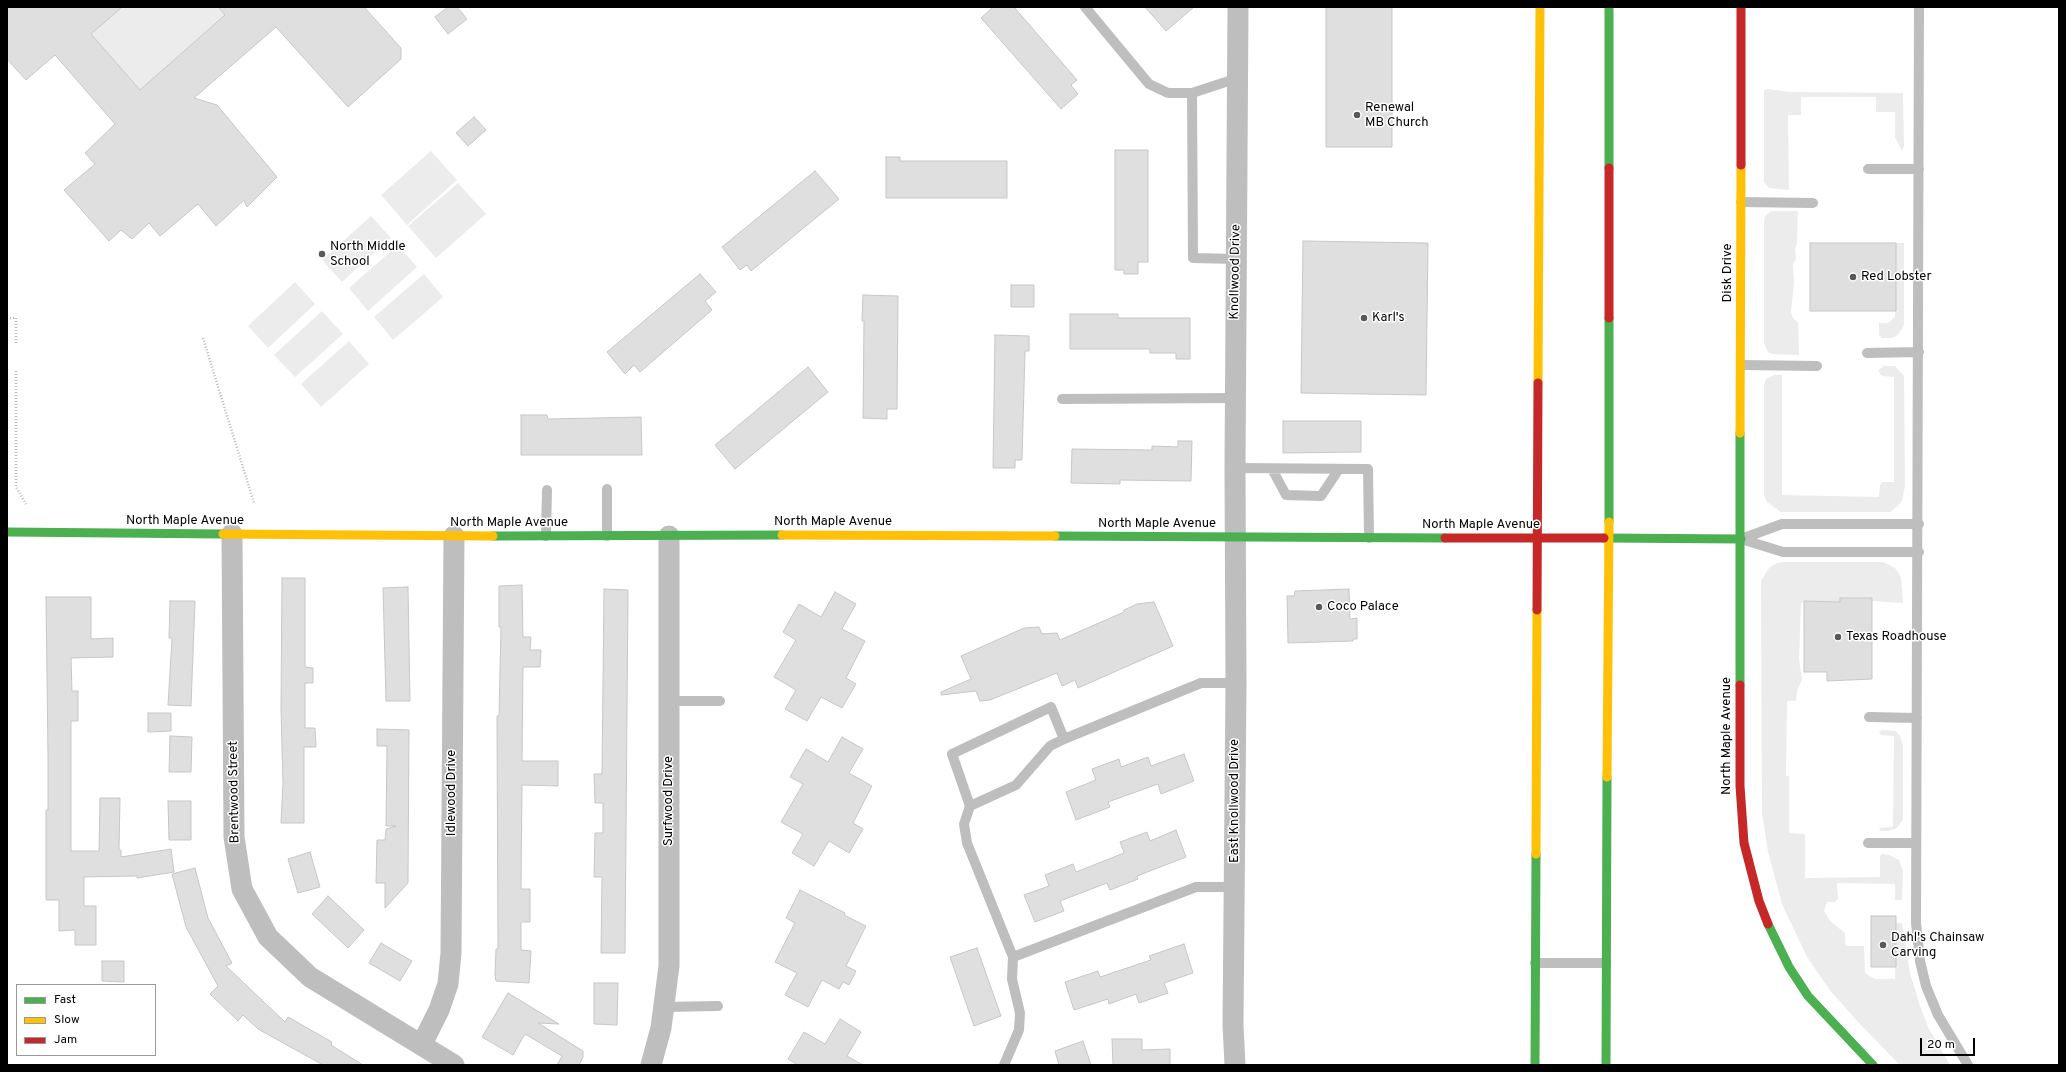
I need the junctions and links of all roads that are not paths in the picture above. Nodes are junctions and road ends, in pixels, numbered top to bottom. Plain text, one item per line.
1 (1085, 7) edge
2 (1238, 7) edge
3 (1540, 7) edge
4 (1609, 7) edge
5 (1741, 7) edge
6 (1919, 7) edge
7 (1238, 78) junction
8 (1192, 93) junction
9 (1868, 169) dead end
10 (1919, 169) junction
11 (1741, 202) junction
12 (1812, 203) dead end
13 (1236, 259) junction
14 (1919, 352) junction
15 (1867, 353) dead end
16 (1741, 365) junction
17 (1817, 366) dead end
18 (1235, 398) junction
19 (1062, 399) dead end
20 (1235, 468) junction
21 (1272, 469) junction
22 (1339, 469) junction
23 (607, 489) dead end
24 (547, 490) dead end
25 (1919, 524) junction
26 (7, 532) edge
27 (232, 534) junction
28 (454, 536) junction
29 (546, 536) junction
30 (607, 536) junction
31 (669, 536) junction
32 (1235, 538) junction
33 (1369, 538) junction
34 (1740, 539) junction
35 (1919, 552) junction
36 (1236, 683) junction
37 (669, 701) junction
38 (720, 701) dead end
39 (1869, 717) dead end
40 (1917, 718) junction
41 (1064, 739) junction
42 (970, 806) junction
43 (1868, 843) dead end
44 (1916, 843) junction
45 (1234, 887) junction
46 (1013, 957) junction
47 (1535, 963) junction
48 (1606, 963) junction
49 (718, 1006) dead end
50 (664, 1007) junction
51 (422, 1044) junction
52 (1606, 1064) edge
53 (454, 1065) edge
54 (651, 1065) edge
55 (1004, 1065) edge
56 (1235, 1065) edge
57 (1535, 1065) edge
58 (1873, 1065) edge
59 (1968, 1065) edge

1 - 8 lane
2 - 7 street, Knollwood Drive
3 - 47 main road
4 - 48 main road
5 - 11 main road, Disk Drive
6 - 10 lane
7 - 8 lane
7 - 13 street, Knollwood Drive
8 - 13 lane
9 - 10 lane
10 - 14 lane
11 - 12 lane
11 - 16 main road, Disk Drive
13 - 18 street, Knollwood Drive
14 - 15 lane
14 - 25 lane
16 - 17 lane
16 - 34 main road, Disk Drive
18 - 19 lane
18 - 20 street, Knollwood Drive
20 - 21 lane
20 - 32 street, Knollwood Drive
21 - 22 lane
21 - 22 lane
22 - 33 lane
23 - 30 lane
24 - 29 lane
25 - 34 lane
25 - 35 lane
26 - 27 main road, North Maple Avenue
27 - 28 main road, North Maple Avenue
27 - 51 street, Brentwood Street
28 - 29 main road, North Maple Avenue
28 - 51 street, Idlewood Drive
29 - 30 main road, North Maple Avenue
30 - 31 main road, North Maple Avenue
31 - 32 main road, North Maple Avenue
31 - 37 street, Surfwood Drive
32 - 33 main road, North Maple Avenue
32 - 36 street, East Knollwood Drive
33 - 34 main road, North Maple Avenue
34 - 35 lane
34 - 58 main road, North Maple Avenue
35 - 40 lane
36 - 41 lane
36 - 45 street, East Knollwood Drive
37 - 38 lane
37 - 50 street, Surfwood Drive
39 - 40 lane
40 - 44 lane
41 - 42 lane
41 - 42 lane
42 - 46 lane
43 - 44 lane
44 - 59 lane
45 - 46 lane
45 - 56 street, East Knollwood Drive
46 - 55 lane
47 - 48 lane
47 - 57 main road
48 - 52 main road
49 - 50 lane
50 - 54 street, Surfwood Drive
51 - 53 street, Brentwood Street

